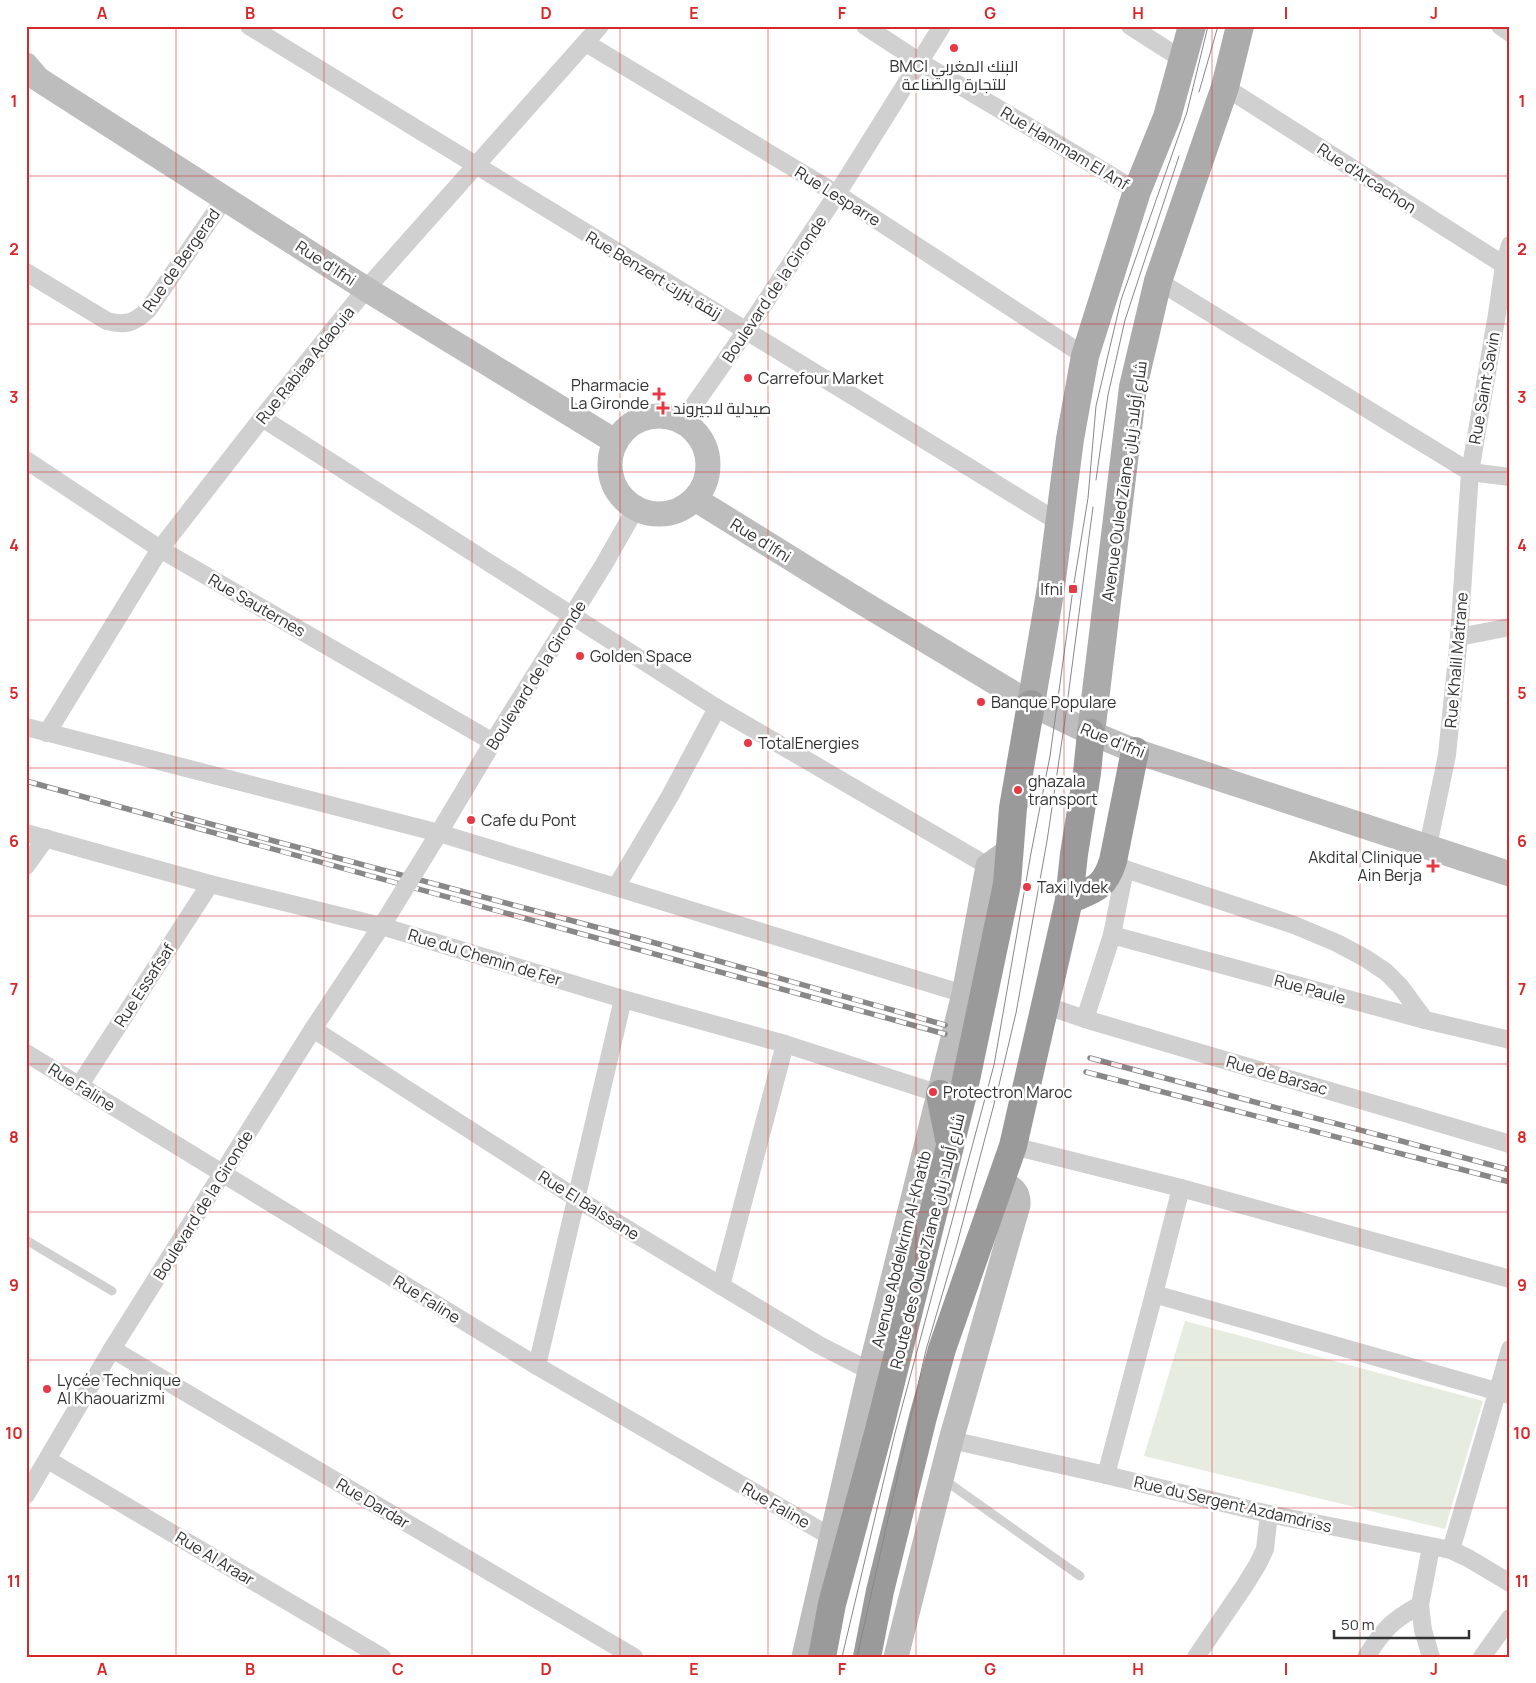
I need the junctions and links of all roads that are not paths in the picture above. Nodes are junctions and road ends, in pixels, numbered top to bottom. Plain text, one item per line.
1 (249, 26) edge
2 (600, 26) edge
3 (865, 26) edge
4 (942, 26) edge
5 (1130, 26) edge
6 (1192, 26) edge
7 (1240, 26) edge
8 (1500, 26) edge
9 (1510, 33) edge
10 (586, 43) junction
11 (1183, 60) junction
12 (920, 62) junction
13 (30, 74) edge
14 (1225, 87) junction
15 (475, 166) junction
16 (1137, 191) junction
17 (837, 194) junction
18 (225, 198) junction
19 (1510, 245) edge
20 (1507, 266) edge
21 (26, 272) edge
22 (1158, 281) junction
23 (366, 290) junction
24 (746, 331) junction
25 (1085, 356) junction
26 (262, 418) junction
27 (682, 422) junction
28 (616, 442) junction
29 (26, 460) edge
30 (1470, 472) junction
31 (1510, 477) edge
32 (694, 499) junction
33 (636, 508) junction
34 (1060, 523) junction
35 (160, 549) junction
36 (572, 617) junction
37 (1510, 627) edge
38 (1459, 637) junction
39 (1031, 704) junction
40 (718, 708) junction
41 (26, 727) edge
42 (47, 733) junction
43 (1091, 733) junction
44 (493, 742) junction
45 (1135, 751) junction
46 (26, 833) edge
47 (436, 837) junction
48 (46, 838) junction
49 (1428, 846) junction
50 (999, 859) junction
51 (1119, 865) junction
52 (26, 866) edge
53 (1510, 874) edge
54 (210, 884) junction
55 (616, 887) junction
56 (1069, 900) junction
57 (383, 923) junction
58 (1112, 935) junction
59 (964, 994) junction
60 (623, 999) junction
61 (1044, 1005) junction
62 (1085, 1019) junction
63 (1425, 1020) junction
64 (313, 1029) junction
65 (1510, 1040) edge
66 (785, 1044) junction
67 (26, 1053) edge
68 (79, 1086) junction
69 (940, 1094) junction
70 (1510, 1144) edge
71 (1013, 1146) junction
72 (950, 1149) junction
73 (223, 1174) junction
74 (1001, 1183) junction
75 (1181, 1188) junction
76 (576, 1198) junction
77 (26, 1240) edge
78 (1510, 1279) edge
79 (721, 1286) junction
80 (112, 1291) dead end
81 (1154, 1294) junction
82 (112, 1349) junction
83 (1510, 1350) edge
84 (537, 1366) junction
85 (870, 1371) junction
86 (1504, 1394) edge
87 (951, 1440) junction
88 (48, 1460) junction
89 (1106, 1475) junction
90 (941, 1478) junction
91 (26, 1494) edge
92 (1269, 1514) junction
93 (833, 1538) junction
94 (1431, 1547) junction
95 (1451, 1550) junction
96 (1080, 1576) dead end
97 (1510, 1583) edge
98 (832, 1604) junction
99 (1420, 1605) junction
100 (1510, 1618) edge
101 (812, 1624) junction
102 (902, 1654) edge
103 (382, 1657) edge
104 (634, 1657) edge
105 (804, 1657) edge
106 (822, 1657) edge
107 (866, 1657) edge
108 (1196, 1657) edge
109 (1366, 1657) edge
110 (1432, 1657) edge
111 (1482, 1657) edge

1 - 15 street, Rue Benzert زنقة بنزرت
2 - 10 street, Rue Rabiaa Adaouia
3 - 12 street, Rue Hammam El Anf
4 - 12 street, Boulevard de la Gironde
5 - 11 street
6 - 11 main road
7 - 14 main road, Avenue Ouled Ziane شارع أولاد زيان
8 - 9 street
10 - 15 street, Rue Rabiaa Adaouia
10 - 17 street, Rue Lesparre
11 - 16 main road
12 - 16 street, Rue Hammam El Anf
12 - 17 street, Boulevard de la Gironde
13 - 18 street, Rue d'Ifni
14 - 20 street, Rue d'Arcachon
14 - 22 main road, Avenue Ouled Ziane شارع أولاد زيان
15 - 23 street, Rue Rabiaa Adaouia
15 - 24 street, Rue Benzert زنقة بنزرت
16 - 25 main road
17 - 24 street, Boulevard de la Gironde
17 - 25 street, Rue Lesparre
18 - 21 street, Rue de Bergerad
18 - 23 street, Rue d'Ifni
19 - 20 street, Rue Saint Savin
20 - 30 street, Rue Saint Savin
22 - 30 street
22 - 43 main road, Avenue Ouled Ziane شارع أولاد زيان
23 - 26 street, Rue Rabiaa Adaouia
23 - 28 street, Rue d'Ifni
24 - 27 street, Boulevard de la Gironde
24 - 34 street, Rue Benzert زنقة بنزرت
25 - 34 main road
26 - 35 street, Rue Rabiaa Adaouia
26 - 36 street
27 - 28 street
27 - 32 street
28 - 33 street
29 - 35 street, Rue Sauternes
30 - 31 street
30 - 38 street, Rue Khalil Matrane
32 - 33 street
32 - 39 street, Rue d'Ifni
33 - 36 street, Boulevard de la Gironde
34 - 39 main road
35 - 42 street, Rue Rabiaa Adaouia
35 - 44 street, Rue Sauternes
36 - 40 street
36 - 44 street, Boulevard de la Gironde
37 - 38 street
38 - 49 street, Rue Khalil Matrane
39 - 43 street, Rue d'Ifni
39 - 50 highway, Route des Ouled Ziane شارع أولاد زيان
40 - 50 street
40 - 55 street
41 - 42 street
42 - 47 street
43 - 45 street, Rue d'Ifni
43 - 56 highway, Avenue Ouled Ziane شارع أولاد زيان
44 - 47 street, Boulevard de la Gironde
45 - 49 street, Rue d'Ifni
45 - 51 highway
46 - 48 street, Rue du Chemin de Fer
47 - 55 street
47 - 57 street, Boulevard de la Gironde, bridge
48 - 52 street
48 - 54 street, Rue du Chemin de Fer
49 - 53 street, Rue d'Ifni
50 - 59 street, Avenue Abdelkrim Al-Khatib
50 - 72 highway, Route des Ouled Ziane شارع أولاد زيان
51 - 56 highway
51 - 58 street
51 - 63 street
54 - 57 street, Rue du Chemin de Fer
54 - 68 street, Rue Essafsaf
55 - 59 street
56 - 61 highway
57 - 60 street, Rue du Chemin de Fer
57 - 64 street, Boulevard de la Gironde
58 - 62 street
58 - 63 street, Rue Paule
59 - 69 street, Avenue Abdelkrim Al-Khatib
60 - 66 street, Rue du Chemin de Fer
60 - 76 street
61 - 62 street, Rue de Barsac
61 - 71 highway
62 - 70 street, Rue de Barsac
63 - 65 street, Rue Paule
64 - 73 street, Boulevard de la Gironde
64 - 76 street, Rue El Balssane
66 - 69 street, Rue du Chemin de Fer
66 - 79 street
67 - 68 street, Rue Faline
68 - 73 street, Rue Faline
69 - 72 highway
69 - 85 street, Avenue Abdelkrim Al-Khatib
71 - 74 highway
71 - 75 street
72 - 98 highway, Route des Ouled Ziane شارع أولاد زيان
73 - 82 street, Boulevard de la Gironde
73 - 84 street, Rue Faline
74 - 87 street
74 - 107 highway
75 - 78 street
75 - 81 street
76 - 79 street, Rue El Balssane
76 - 84 street
77 - 80 lane
79 - 85 street, Rue El Balssane
81 - 86 street
81 - 89 street
82 - 88 street, Boulevard de la Gironde
82 - 104 street, Rue Dardar
83 - 86 street
84 - 93 street, Rue Faline
85 - 93 street, Avenue Abdelkrim Al-Khatib
86 - 95 street
87 - 89 street, Rue du Sergent Azdamdriss
87 - 90 street
88 - 91 street, Boulevard de la Gironde
88 - 103 street, Rue Al Araar
89 - 92 street, Rue du Sergent Azdamdriss
90 - 96 lane
90 - 102 street
92 - 94 street, Rue du Sergent Azdamdriss
92 - 108 street
93 - 101 street, Avenue Abdelkrim Al-Khatib
94 - 95 street, Rue du Sergent Azdamdriss
94 - 99 street
95 - 97 street, Rue du Sergent Azdamdriss
98 - 101 highway
98 - 106 highway, Route des Ouled Ziane شارع أولاد زيان
99 - 109 street
99 - 110 street
100 - 111 street
101 - 105 street, Avenue Abdelkrim Al-Khatib

